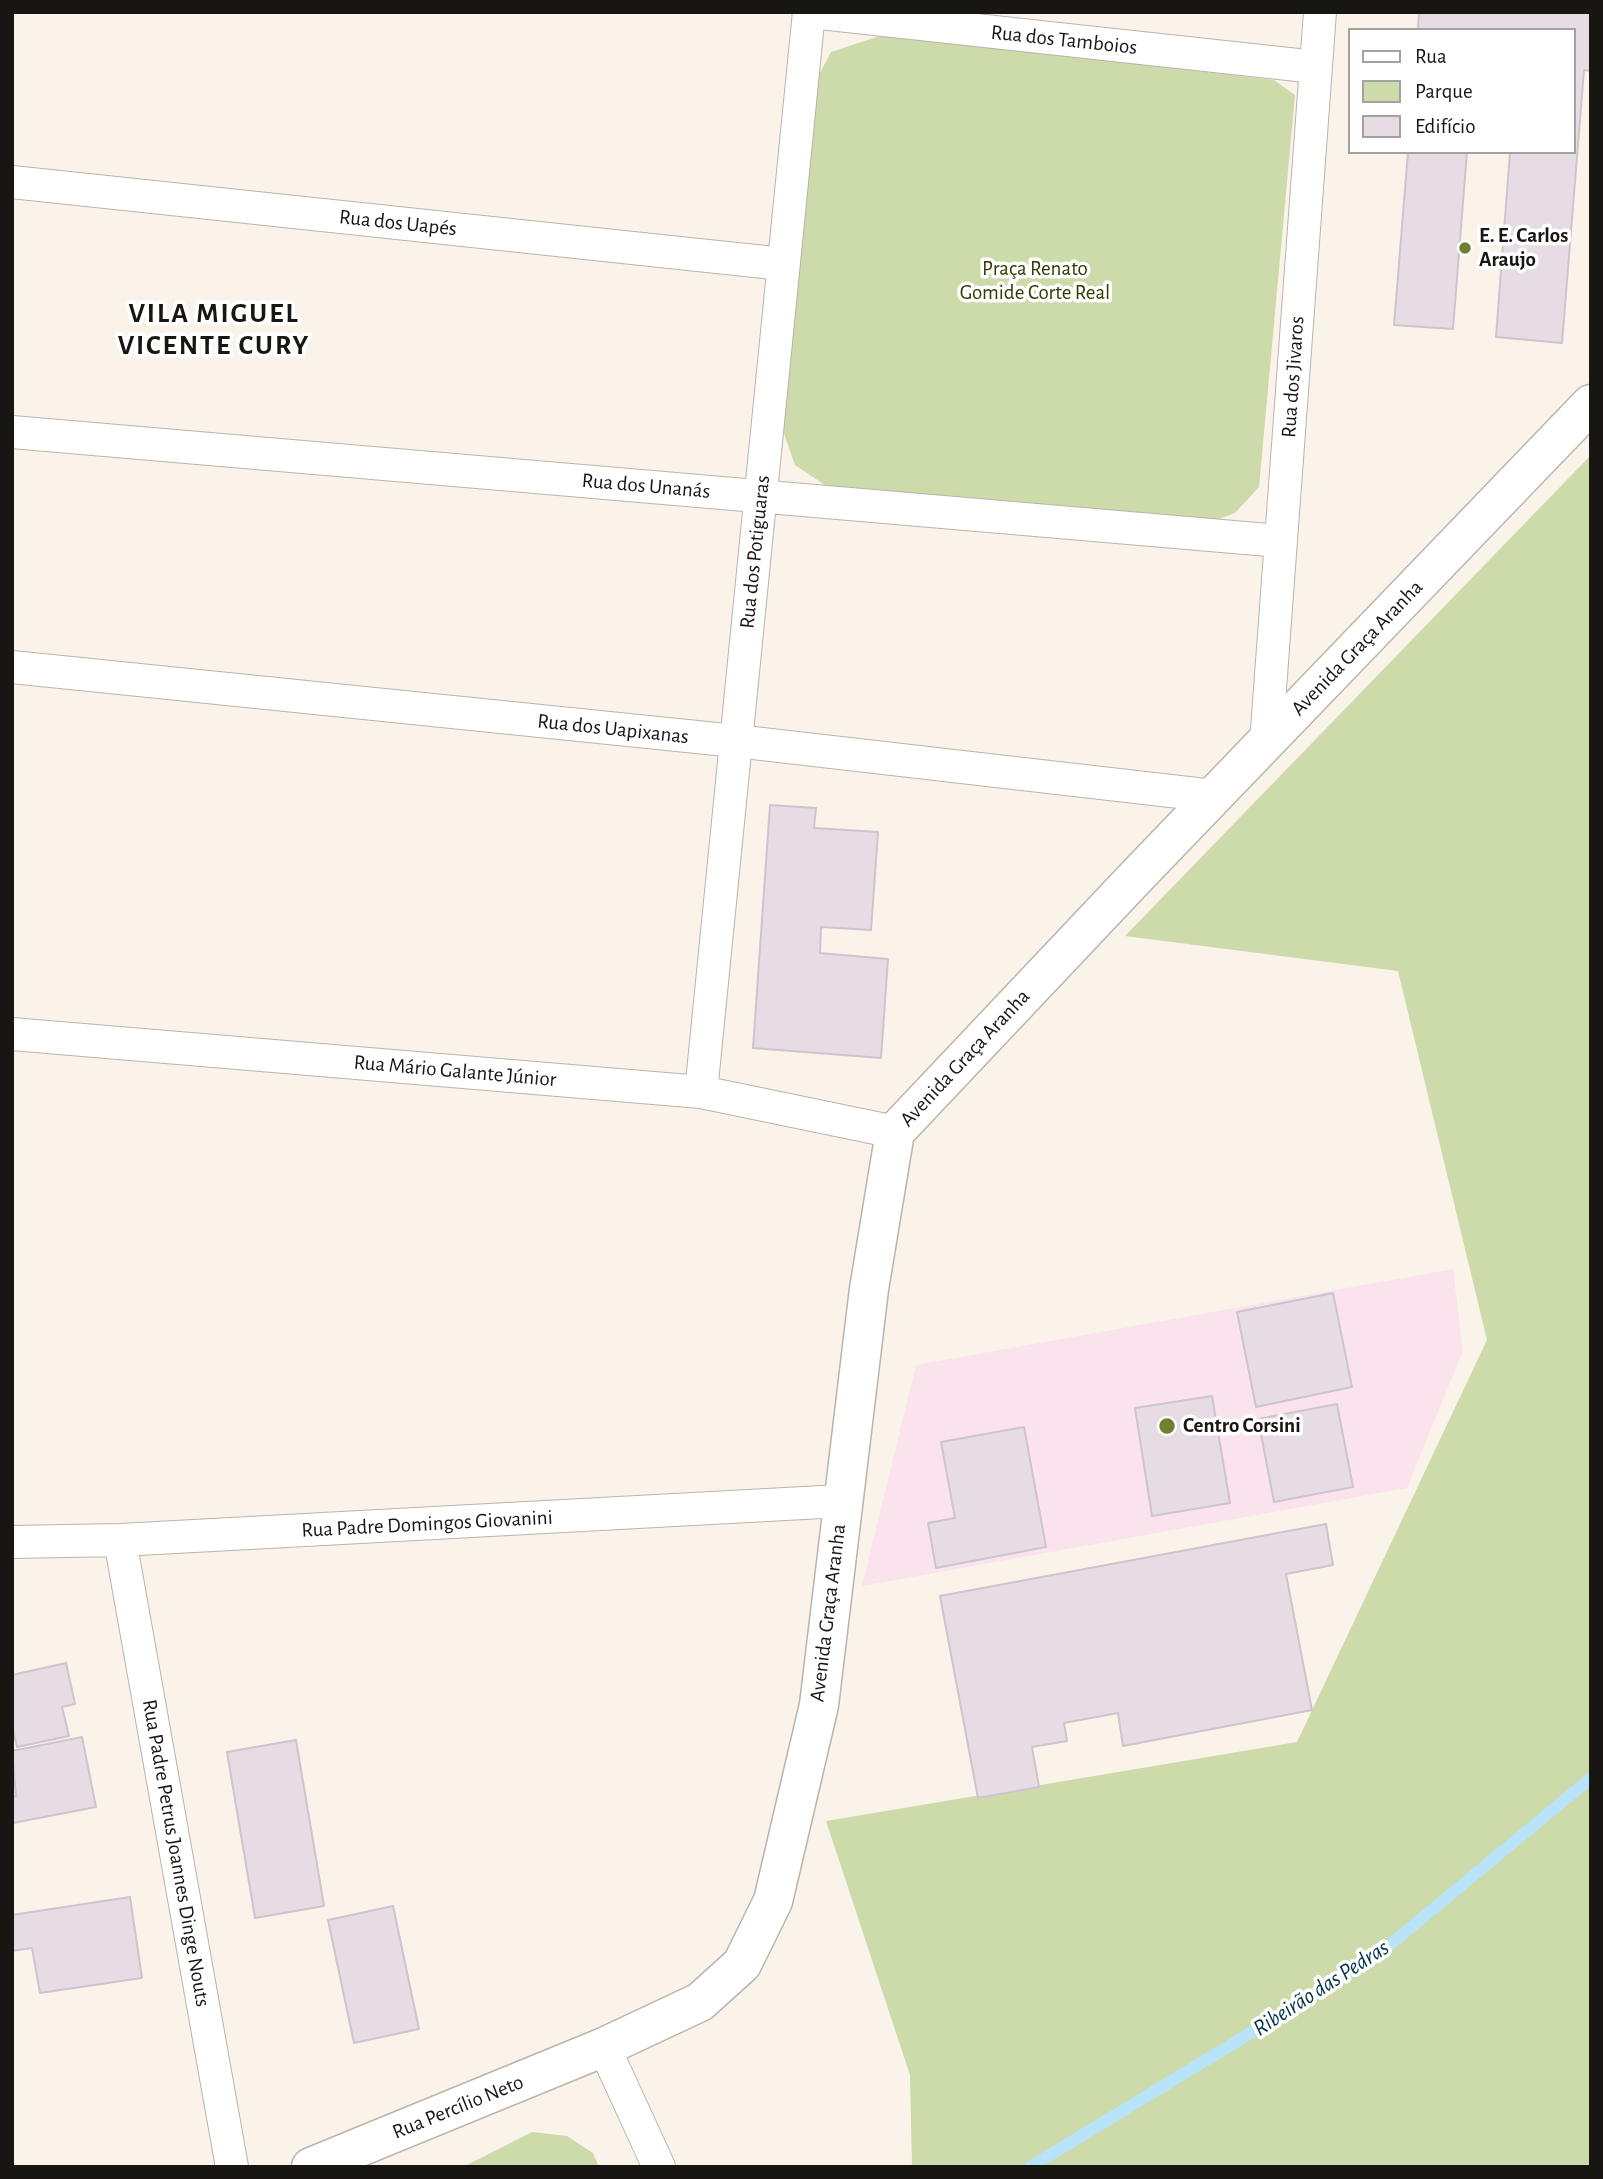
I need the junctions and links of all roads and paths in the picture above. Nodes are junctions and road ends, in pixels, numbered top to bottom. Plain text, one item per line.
1 (810, 12) edge
2 (1320, 12) edge
3 (1316, 67) junction
4 (12, 182) edge
5 (783, 264) junction
6 (1591, 404) edge
7 (12, 432) edge
8 (761, 495) junction
9 (1280, 541) junction
10 (12, 667) edge
11 (736, 741) junction
12 (1266, 743) junction
13 (1214, 796) junction
14 (12, 1034) edge
15 (701, 1092) junction
16 (895, 1132) junction
17 (841, 1501) junction
18 (120, 1540) junction
19 (12, 1542) edge
20 (604, 2048) junction
21 (232, 2167) edge
22 (311, 2167) edge
23 (659, 2167) edge

1 - 3 street, Rua dos Tamboios
1 - 5 street, Rua dos Potiguaras
2 - 3 street, Rua dos Jivaros
3 - 9 street, Rua dos Jivaros
4 - 5 street, Rua dos Uapés
5 - 8 street, Rua dos Potiguaras
6 - 12 street, Avenida Graça Aranha
7 - 8 street, Rua dos Unanás
8 - 9 street, Rua dos Unanás
8 - 11 street, Rua dos Potiguaras
9 - 12 street, Rua dos Jivaros
10 - 11 street, Rua dos Uapixanas
11 - 13 street, Rua dos Uapixanas
11 - 15 street, Rua dos Potiguaras
12 - 13 street, Avenida Graça Aranha
13 - 16 street, Avenida Graça Aranha
14 - 15 street, Rua Mário Galante Júnior
15 - 16 street, Rua Mário Galante Júnior
16 - 17 street, Avenida Graça Aranha
17 - 18 street, Rua Padre Domingos Giovanini
17 - 20 street, Avenida Graça Aranha
18 - 19 street, Rua Padre Domingos Giovanini
18 - 21 street, Rua Padre Petrus Joannes Dinge Nouts
20 - 22 street, Rua Percílio Neto
20 - 23 street

